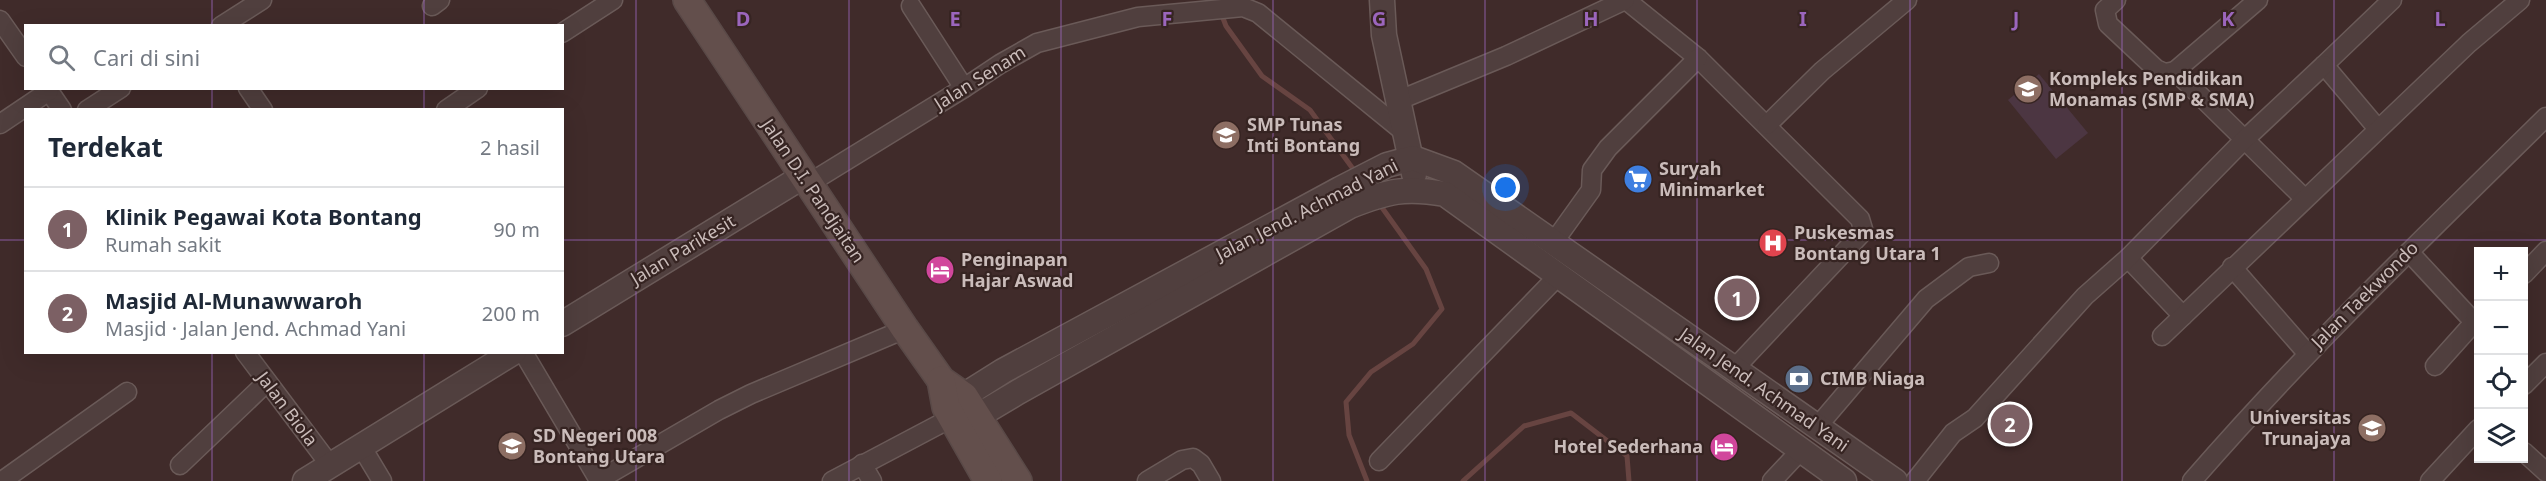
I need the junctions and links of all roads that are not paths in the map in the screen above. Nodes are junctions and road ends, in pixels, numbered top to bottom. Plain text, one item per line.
1 (262, 0) edge
2 (613, 0) edge
3 (687, 0) edge
4 (1382, 0) edge
5 (1625, 0) edge
6 (1907, 0) edge
7 (2116, 0) edge
8 (2258, 0) edge
9 (2392, 0) edge
10 (2520, 0) edge
11 (911, 6) dead end
12 (1136, 8) edge
13 (0, 20) edge
14 (224, 24) edge
15 (564, 32) edge
16 (24, 54) edge
17 (1698, 58) junction
18 (2324, 65) junction
19 (2175, 71) junction
20 (964, 88) junction
21 (48, 90) edge
22 (118, 90) edge
23 (249, 90) edge
24 (475, 90) edge
25 (1397, 101) junction
26 (61, 108) edge
27 (90, 108) edge
28 (262, 108) edge
29 (449, 108) edge
30 (2546, 117) edge
31 (0, 124) edge
32 (1767, 125) junction
33 (2378, 129) junction
34 (1404, 132) junction
35 (2243, 141) junction
36 (1413, 158) junction
37 (805, 180) junction
38 (1416, 190) junction
39 (1345, 198) junction
40 (2304, 198) junction
41 (1553, 243) junction
42 (2546, 251) edge
43 (2409, 252) junction
44 (2128, 258) junction
45 (1989, 263) dead end
46 (2232, 267) junction
47 (2528, 269) edge
48 (1559, 275) junction
49 (2183, 316) junction
50 (2474, 318) edge
51 (2474, 322) edge
52 (564, 323) edge
53 (905, 329) junction
54 (2162, 336) dead end
55 (1707, 350) junction
56 (2307, 353) junction
57 (246, 354) edge
58 (511, 354) edge
59 (524, 354) edge
60 (2546, 363) edge
61 (2435, 366) dead end
62 (1692, 371) junction
63 (1743, 376) junction
64 (2528, 380) edge
65 (267, 382) junction
66 (127, 392) dead end
67 (1736, 403) junction
68 (957, 414) junction
69 (1817, 427) junction
70 (2474, 433) edge
71 (361, 446) junction
72 (1801, 450) junction
73 (2528, 456) edge
74 (1379, 461) dead end
75 (862, 464) junction
76 (180, 465) dead end
77 (330, 465) junction
78 (2546, 472) edge
79 (2, 481) edge
80 (305, 481) edge
81 (382, 481) edge
82 (832, 481) edge
83 (872, 481) edge
84 (988, 481) edge
85 (1018, 481) edge
86 (1147, 481) edge
87 (1212, 481) edge
88 (1772, 481) edge
89 (1844, 481) edge
90 (1894, 481) edge
91 (1915, 481) edge
92 (2192, 481) edge
93 (2430, 481) edge

1 - 14 street
2 - 15 street
3 - 37 main road, Jalan D.I. Pandjaitan
4 - 25 street
5 - 17 street
5 - 25 street
6 - 32 street
7 - 19 street
8 - 19 street
9 - 18 street
10 - 33 street
11 - 20 street
12 - 20 street, Jalan Senam
12 - 34 street, Jalan Senam
13 - 16 street
17 - 32 street
17 - 41 street
18 - 33 street
18 - 35 street
19 - 35 street
20 - 37 street, Jalan Senam
21 - 26 street
21 - 31 street
22 - 27 street
23 - 28 street
24 - 29 street
25 - 34 street
30 - 43 street, Jalan Taekwondo
32 - 63 street
33 - 40 street
34 - 36 street
35 - 40 street
35 - 44 street
36 - 38 street
36 - 39 street, Jalan Jend. Achmad Yani
36 - 41 street, Jalan Jend. Achmad Yani
37 - 52 street, Jalan Parikesit
37 - 53 main road, Jalan D.I. Pandjaitan
38 - 39 street, Jalan Jend. Achmad Yani
38 - 48 street, Jalan Jend. Achmad Yani
39 - 68 street, Jalan Jend. Achmad Yani
40 - 46 street
41 - 55 street, Jalan Jend. Achmad Yani
42 - 47 street
43 - 50 street
43 - 56 street, Jalan Taekwondo
44 - 49 street
44 - 91 street
45 - 69 street
46 - 49 street
46 - 56 street
48 - 62 street, Jalan Jend. Achmad Yani
48 - 74 street
49 - 54 street
51 - 61 street
53 - 59 street
53 - 68 main road, Jalan D.I. Pandjaitan
55 - 62 street
55 - 63 street, Jalan Jend. Achmad Yani
56 - 92 street, Jalan Taekwondo
57 - 65 street, Jalan Biola
58 - 71 street
60 - 64 street
62 - 67 street, Jalan Jend. Achmad Yani
63 - 67 street
63 - 69 street, Jalan Jend. Achmad Yani
65 - 76 street
65 - 77 street, Jalan Biola
66 - 79 street
67 - 72 street, Jalan Jend. Achmad Yani
68 - 75 street
68 - 84 main road
68 - 85 main road
69 - 90 street, Jalan Jend. Achmad Yani
70 - 93 street
71 - 77 street
71 - 81 street
72 - 88 street
72 - 89 street, Jalan Jend. Achmad Yani
73 - 78 street
75 - 82 street
75 - 83 street
77 - 80 street
86 - 87 street

